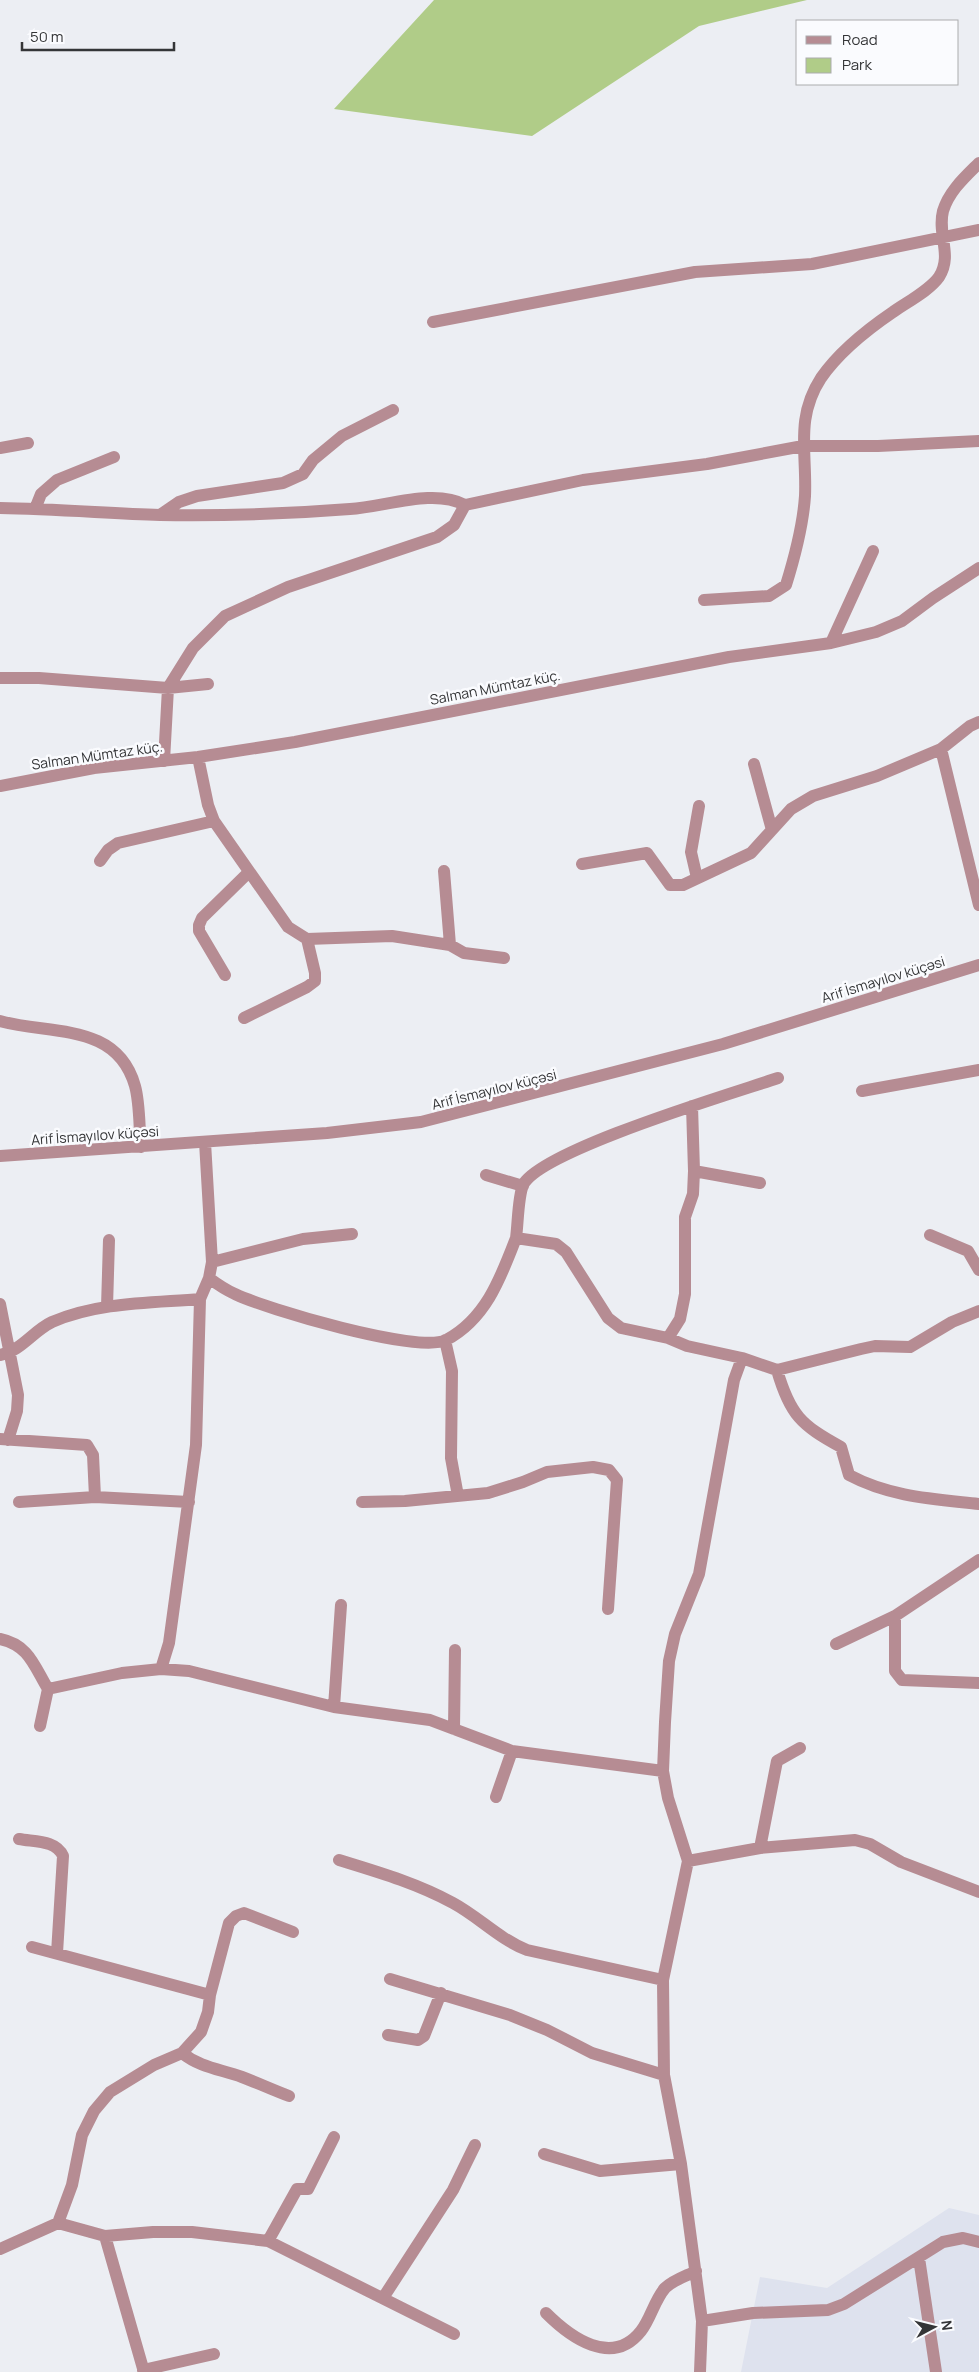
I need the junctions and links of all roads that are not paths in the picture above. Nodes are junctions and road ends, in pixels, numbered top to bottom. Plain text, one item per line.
1 (979, 163) edge
2 (979, 230) edge
3 (942, 239) junction
4 (433, 322) dead end
5 (394, 410) dead end
6 (979, 441) edge
7 (28, 444) dead end
8 (802, 446) junction
9 (0, 448) edge
10 (114, 456) dead end
11 (466, 505) junction
12 (0, 508) edge
13 (35, 509) junction
14 (160, 514) junction
15 (873, 551) dead end
16 (979, 568) edge
17 (704, 600) dead end
18 (831, 643) junction
19 (0, 678) edge
20 (208, 684) dead end
21 (168, 688) junction
22 (979, 722) edge
23 (941, 749) junction
24 (198, 757) junction
25 (164, 761) junction
26 (754, 764) dead end
27 (0, 786) edge
28 (699, 806) dead end
29 (214, 822) junction
30 (772, 830) junction
31 (100, 860) dead end
32 (582, 864) dead end
33 (444, 870) dead end
34 (249, 872) junction
35 (697, 878) junction
36 (979, 905) edge
37 (307, 940) junction
38 (450, 945) junction
39 (504, 958) dead end
40 (979, 965) edge
41 (225, 975) dead end
42 (244, 1018) dead end
43 (0, 1021) edge
44 (979, 1070) edge
45 (778, 1078) dead end
46 (862, 1091) dead end
47 (692, 1106) junction
48 (205, 1142) junction
49 (141, 1147) junction
50 (0, 1156) edge
51 (694, 1171) junction
52 (486, 1175) dead end
53 (760, 1183) dead end
54 (523, 1186) junction
55 (352, 1234) dead end
56 (930, 1235) dead end
57 (516, 1238) junction
58 (109, 1240) dead end
59 (212, 1262) junction
60 (979, 1270) edge
61 (209, 1278) junction
62 (200, 1299) junction
63 (0, 1304) edge
64 (107, 1307) junction
65 (979, 1311) edge
66 (668, 1338) junction
67 (445, 1340) junction
68 (5, 1354) edge
69 (742, 1358) junction
70 (777, 1370) junction
71 (4, 1440) edge
72 (94, 1496) junction
73 (458, 1496) junction
74 (19, 1502) dead end
75 (189, 1502) junction
76 (362, 1502) dead end
77 (979, 1504) edge
78 (979, 1560) edge
79 (341, 1605) dead end
80 (608, 1608) dead end
81 (895, 1616) junction
82 (0, 1639) edge
83 (836, 1644) dead end
84 (455, 1650) dead end
85 (161, 1669) junction
86 (979, 1683) edge
87 (48, 1689) junction
88 (334, 1707) junction
89 (40, 1726) dead end
90 (454, 1729) junction
91 (800, 1748) dead end
92 (512, 1751) junction
93 (663, 1771) junction
94 (496, 1797) dead end
95 (19, 1839) dead end
96 (760, 1848) junction
97 (339, 1860) dead end
98 (688, 1861) junction
99 (979, 1892) edge
100 (294, 1932) dead end
101 (32, 1947) dead end
102 (57, 1953) junction
103 (390, 1979) dead end
104 (663, 1980) junction
105 (441, 1993) junction
106 (210, 1995) junction
107 (388, 2035) dead end
108 (182, 2053) junction
109 (664, 2076) junction
110 (289, 2096) dead end
111 (334, 2137) dead end
112 (475, 2145) dead end
113 (544, 2154) dead end
114 (681, 2164) junction
115 (58, 2223) junction
116 (105, 2236) junction
117 (268, 2241) junction
118 (979, 2242) edge
119 (0, 2249) edge
120 (919, 2258) junction
121 (696, 2271) junction
122 (383, 2298) junction
123 (546, 2313) dead end
124 (702, 2321) junction
125 (454, 2334) dead end
126 (214, 2354) dead end
127 (143, 2371) edge
128 (700, 2372) edge
129 (936, 2372) edge

1 - 3 street
2 - 3 street
3 - 4 street
3 - 8 street
5 - 14 street
6 - 8 street
7 - 9 street
8 - 11 street
8 - 17 street
10 - 13 street
11 - 14 street
11 - 21 street
12 - 13 street
13 - 14 street
15 - 18 street
16 - 18 street, Salman Mümtaz küç.
18 - 24 street, Salman Mümtaz küç.
19 - 21 street
20 - 21 street
21 - 25 street
22 - 23 street
23 - 30 street
23 - 36 street
24 - 25 street, Salman Mümtaz küç.
24 - 29 street
25 - 27 street, Salman Mümtaz küç.
26 - 30 street
28 - 35 street
29 - 31 street
29 - 34 street
30 - 35 street
32 - 35 street
33 - 38 street
34 - 37 street
34 - 41 street
37 - 38 street
37 - 42 street
38 - 39 street
40 - 48 street, Arif İsmayılov küçəsi
43 - 49 street
44 - 46 street
45 - 47 street
47 - 51 street
47 - 54 street
48 - 49 street, Arif İsmayılov küçəsi
48 - 59 street
49 - 50 street, Arif İsmayılov küçəsi
51 - 53 street
51 - 66 street
52 - 54 street
54 - 57 street
55 - 59 street
56 - 60 street
57 - 66 street
57 - 67 street
58 - 64 street
59 - 61 street
61 - 62 street
61 - 67 street
62 - 64 street
62 - 75 street
63 - 68 street
64 - 68 street
65 - 70 street
66 - 69 street
67 - 73 street
68 - 71 street
69 - 70 street
69 - 93 street
70 - 77 street
71 - 72 street
72 - 74 street
72 - 75 street
73 - 76 street
73 - 80 street
75 - 85 street
78 - 81 street
79 - 88 street
81 - 83 street
81 - 86 street
82 - 87 street
84 - 90 street
85 - 87 street
85 - 88 street
87 - 89 street
88 - 90 street
90 - 92 street
91 - 96 street
92 - 93 street
92 - 94 street
93 - 98 street
95 - 102 street
96 - 98 street
96 - 99 street
97 - 104 street
98 - 104 street
100 - 106 street
101 - 102 street
102 - 106 street
103 - 105 street
104 - 109 street
105 - 107 street
105 - 109 street
106 - 108 street
108 - 110 street
108 - 115 street
109 - 114 street
111 - 117 street
112 - 122 street
113 - 114 street
114 - 121 street
115 - 116 street
115 - 119 street
116 - 117 street
116 - 127 street
117 - 122 street
118 - 120 street
120 - 124 street
120 - 129 street
121 - 123 street
121 - 124 street
122 - 125 street
124 - 128 street
126 - 127 street

